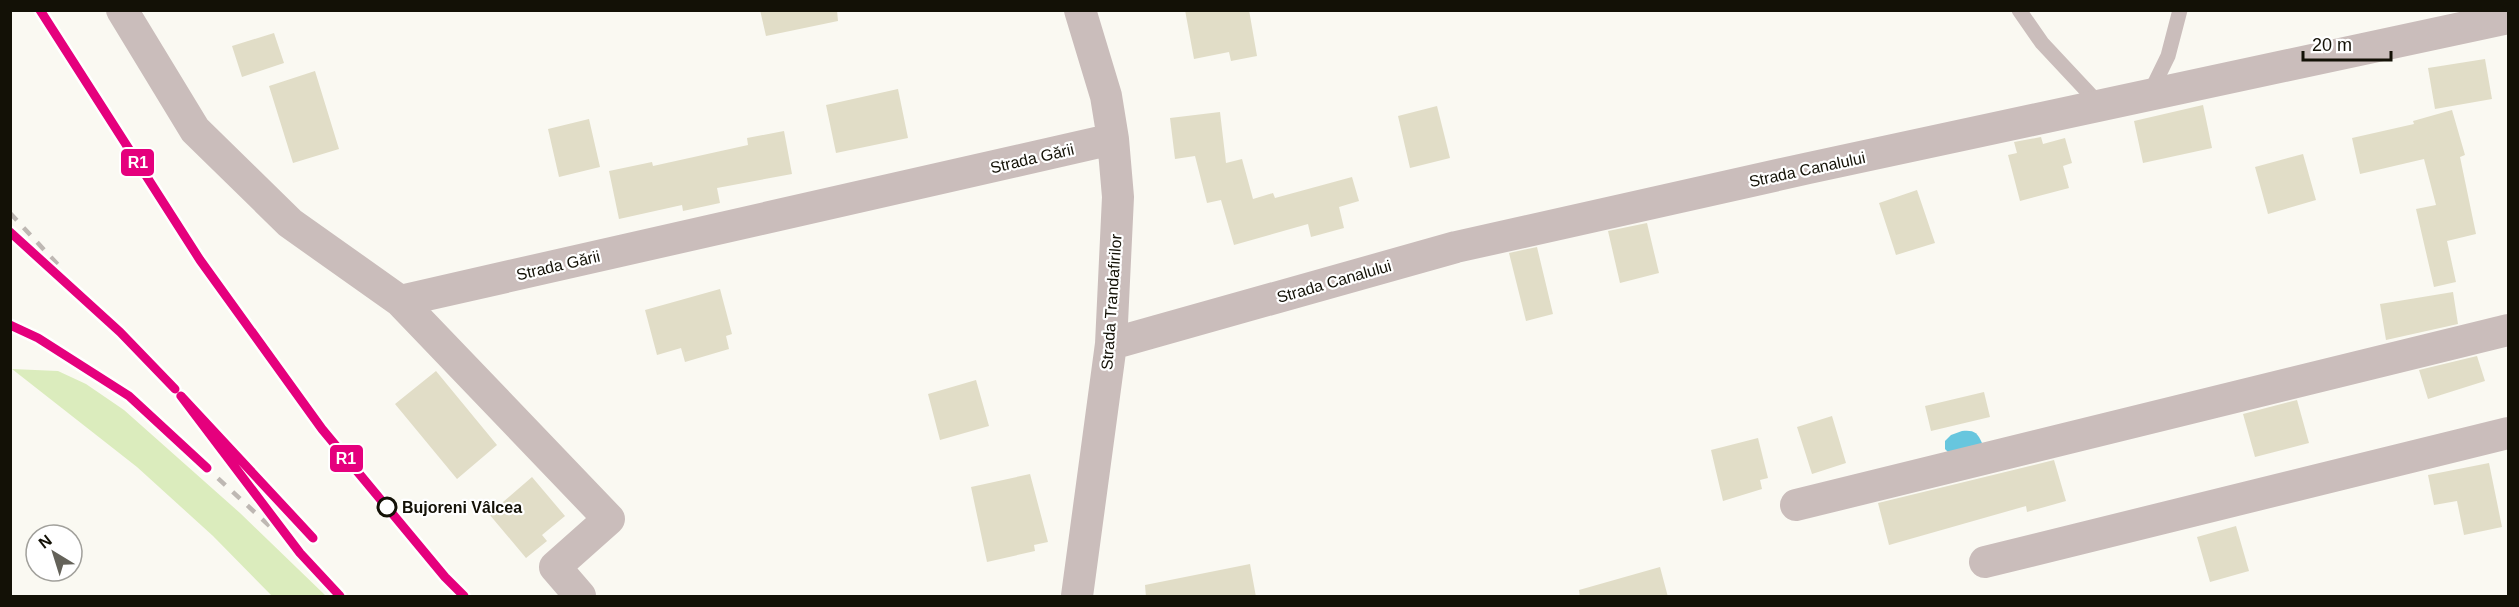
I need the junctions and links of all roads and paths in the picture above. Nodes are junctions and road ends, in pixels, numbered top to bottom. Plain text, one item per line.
1 (122, 10) edge
2 (1080, 10) edge
3 (2019, 10) edge
4 (2180, 10) edge
5 (2508, 18) edge
6 (2149, 95) junction
7 (2100, 105) junction
8 (1113, 139) junction
9 (400, 301) junction
10 (2508, 330) edge
11 (1111, 344) junction
12 (2508, 433) edge
13 (1796, 505) dead end
14 (1985, 562) dead end
15 (579, 597) edge
16 (1077, 597) edge

1 - 9 street
2 - 8 street, Strada Trandafirilor
3 - 7 lane
4 - 6 lane
5 - 6 street, Strada Canalului
6 - 7 street, Strada Canalului
7 - 11 street, Strada Canalului
8 - 9 street, Strada Gării
8 - 11 street, Strada Trandafirilor
9 - 15 street
10 - 13 street
11 - 16 street, Strada Trandafirilor
12 - 14 street

